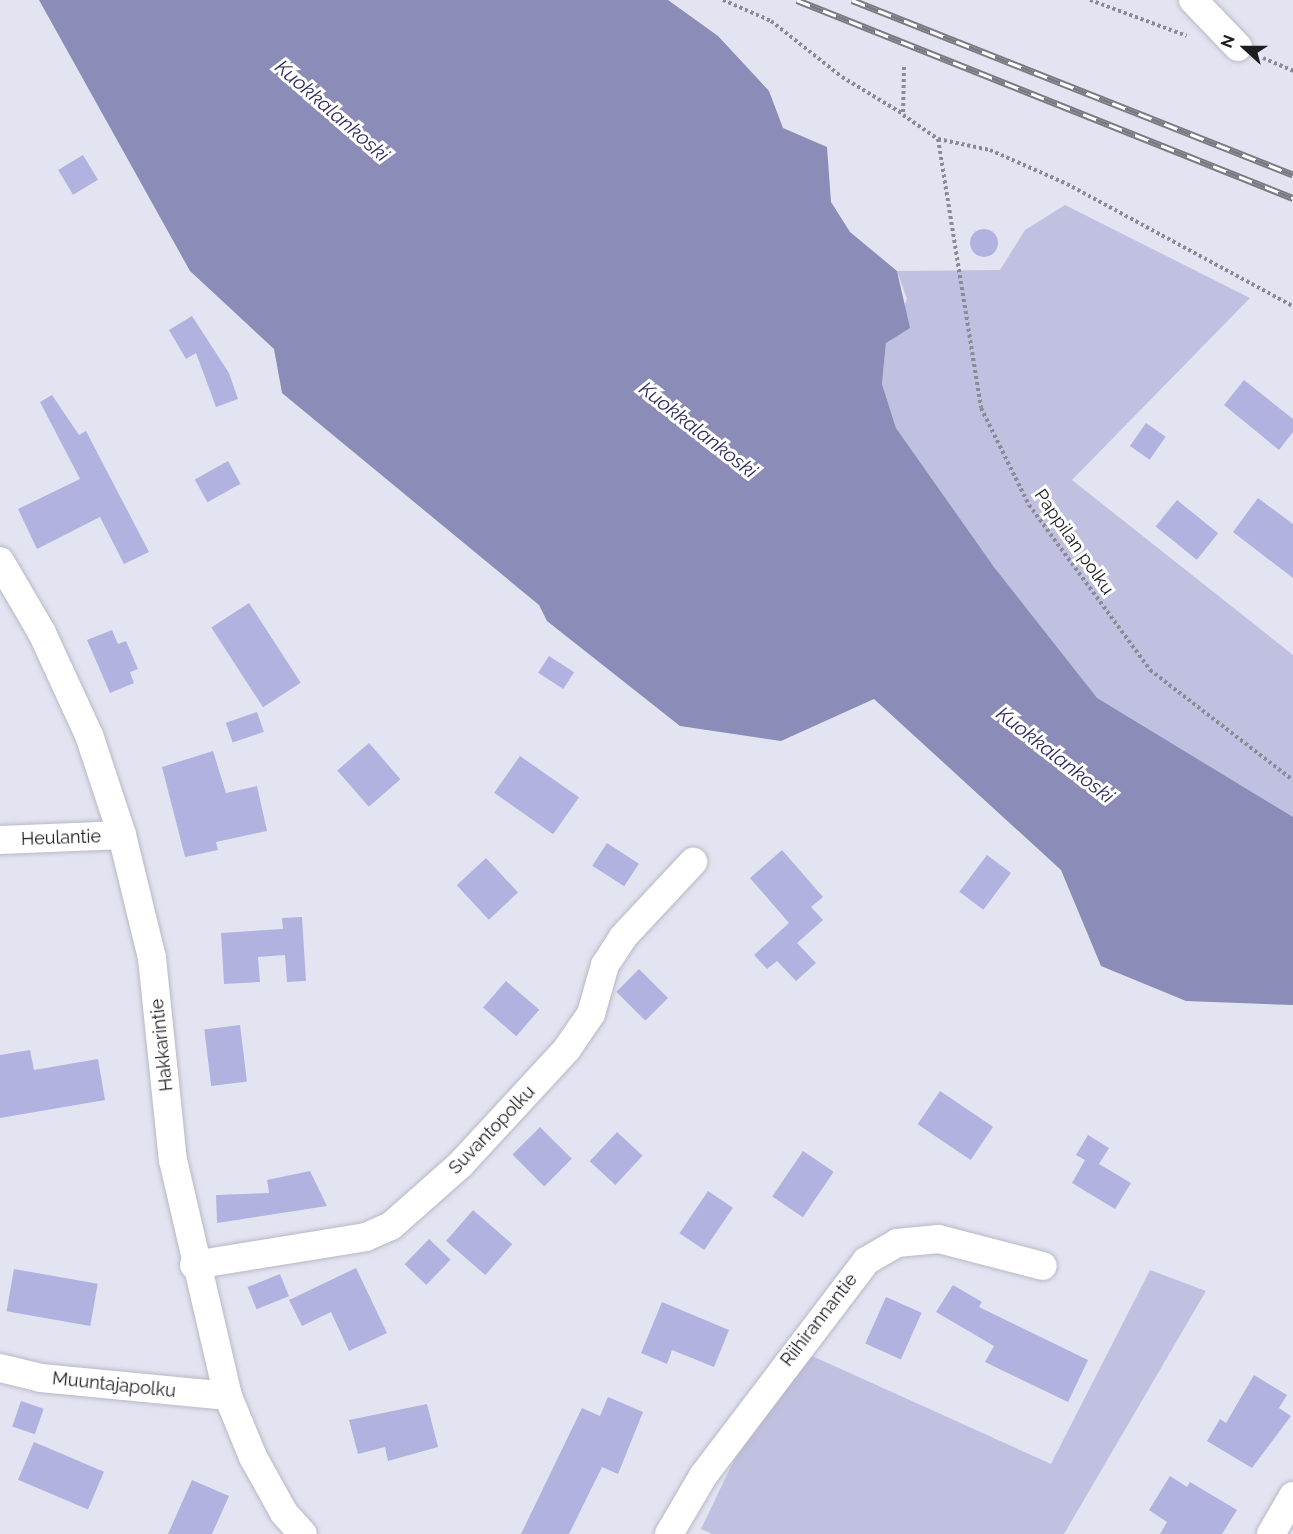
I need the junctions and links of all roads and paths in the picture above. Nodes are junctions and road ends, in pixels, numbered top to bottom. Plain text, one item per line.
1 (723, 0) edge
2 (1090, 0) edge
3 (1193, 0) edge
4 (1193, 39) dead end
5 (1238, 48) joint
6 (904, 67) dead end
7 (1293, 71) edge
8 (903, 115) junction
9 (938, 139) junction
10 (1293, 306) edge
11 (0, 561) edge
12 (1293, 780) edge
13 (122, 835) junction
14 (0, 840) edge
15 (693, 862) dead end
16 (194, 1265) junction
17 (1043, 1266) dead end
18 (0, 1368) edge
19 (228, 1396) junction
20 (1293, 1496) edge
21 (303, 1534) edge
22 (669, 1534) edge
23 (1271, 1534) edge

1 - 8 path
2 - 4 path
3 - 5 street
5 - 7 path
6 - 8 path
8 - 9 path
9 - 10 path
9 - 12 path, Pappilan polku
11 - 13 street, Hakkarintie
13 - 14 street, Heulantie
13 - 16 street, Hakkarintie
15 - 16 street, Suvantopolku
16 - 19 street, Hakkarintie
17 - 22 street, Riihirannantie
18 - 19 street, Muuntajapolku
19 - 21 street, Hakkarintie
20 - 23 street

